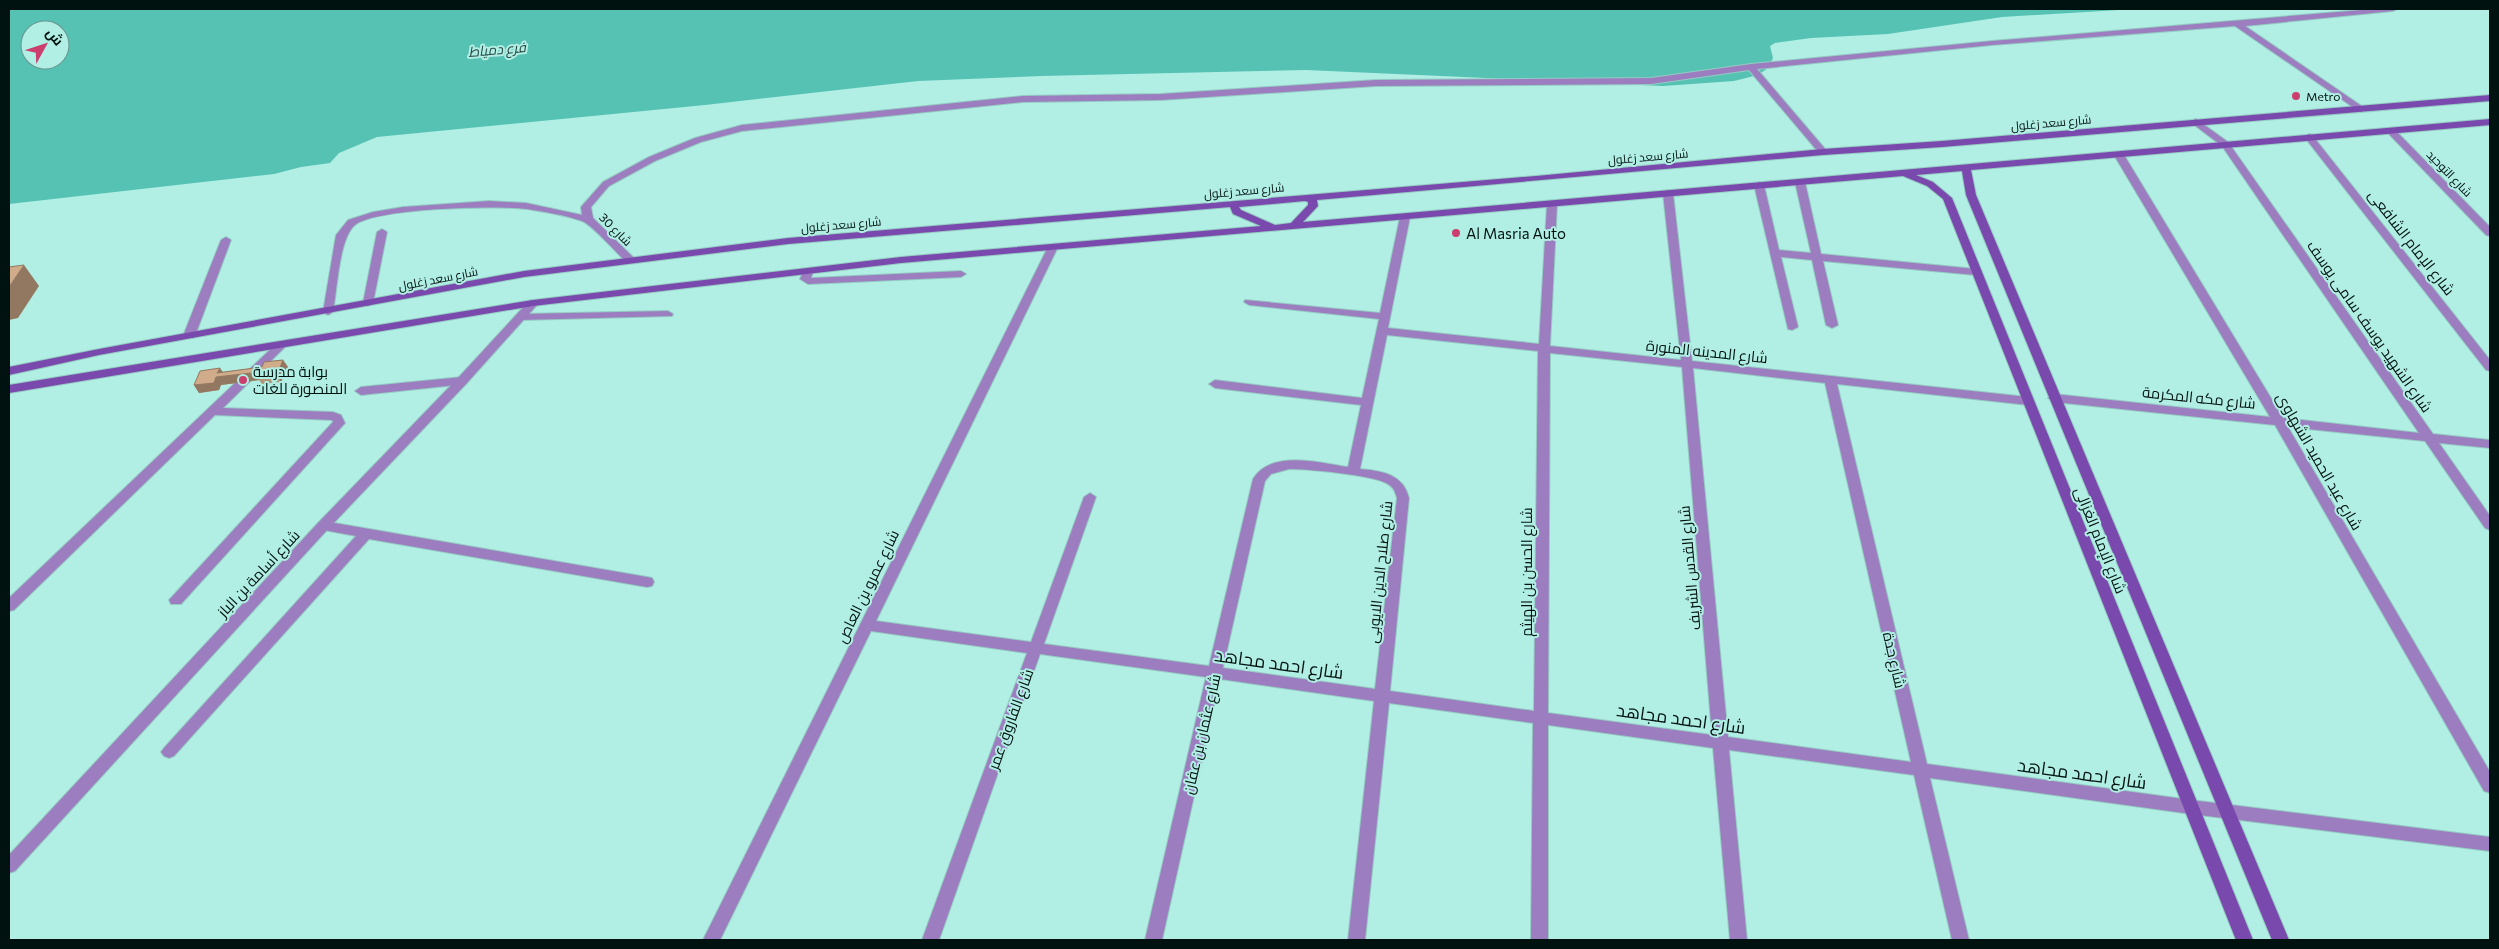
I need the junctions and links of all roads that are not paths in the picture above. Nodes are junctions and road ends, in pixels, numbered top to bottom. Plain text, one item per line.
1 (2393, 9) edge
2 (2237, 24) junction
3 (1751, 67) junction
4 (2490, 98) edge
5 (2360, 109) junction
6 (2196, 122) junction
7 (2490, 122) edge
8 (2391, 131) junction
9 (2309, 137) junction
10 (2225, 144) junction
11 (1823, 152) junction
12 (2119, 154) junction
13 (1966, 168) junction
14 (1904, 173) junction
15 (1800, 182) junction
16 (1759, 185) junction
17 (1668, 193) junction
18 (1307, 198) junction
19 (1239, 204) junction
20 (1552, 204) junction
21 (1405, 216) junction
22 (588, 219) junction
23 (1294, 226) junction
24 (1274, 227) junction
25 (382, 232) dead end
26 (2490, 233) edge
27 (226, 240) dead end
28 (1053, 247) junction
29 (1776, 253) junction
30 (1818, 257) junction
31 (630, 260) junction
32 (808, 272) junction
33 (1976, 272) junction
34 (961, 274) dead end
35 (1249, 302) dead end
36 (368, 303) junction
37 (532, 303) junction
38 (328, 312) junction
39 (668, 314) dead end
40 (521, 317) junction
41 (1386, 317) junction
42 (1832, 325) dead end
43 (1792, 327) dead end
44 (1383, 331) junction
45 (189, 336) junction
46 (280, 346) junction
47 (1544, 348) junction
48 (1687, 364) junction
49 (2490, 367) edge
50 (9, 371) edge
51 (1830, 379) junction
52 (462, 381) junction
53 (1216, 384) dead end
54 (9, 389) edge
55 (361, 390) dead end
56 (2054, 398) junction
57 (2028, 401) junction
58 (1368, 402) junction
59 (214, 411) junction
60 (2279, 422) junction
61 (2430, 438) junction
62 (2490, 444) edge
63 (1353, 472) junction
64 (1090, 497) dead end
65 (2490, 525) edge
66 (323, 526) junction
67 (366, 534) junction
68 (647, 582) dead end
69 (176, 600) dead end
70 (9, 606) edge
71 (866, 625) junction
72 (1035, 648) junction
73 (1214, 673) junction
74 (1382, 696) junction
75 (1541, 718) junction
76 (1720, 742) junction
77 (168, 752) dead end
78 (1921, 770) junction
79 (2490, 786) edge
80 (2191, 807) junction
81 (2227, 811) junction
82 (2490, 844) edge
83 (9, 866) edge
84 (710, 940) edge
85 (930, 940) edge
86 (1153, 940) edge
87 (1356, 940) edge
88 (1539, 940) edge
89 (1738, 940) edge
90 (1960, 940) edge
91 (2244, 940) edge
92 (2281, 940) edge

1 - 2 street
2 - 3 street
2 - 5 street
3 - 11 street
3 - 22 street, شارع 30
4 - 5 main road, شارع سعد زغلول
5 - 6 main road, شارع سعد زغلول
6 - 10 street, شارع الشهيد يوسف سامى يوسف
6 - 11 main road, شارع سعد زغلول
7 - 8 main road
8 - 9 main road
8 - 26 street, شارع التوحيد
9 - 10 main road
9 - 49 street, شارع الإمام الشافعى
10 - 12 main road
10 - 61 street, شارع الشهيد يوسف سامى يوسف
11 - 18 main road, شارع سعد زغلول
12 - 13 main road
12 - 60 street, شارع عبد الحميد الشهاوى
13 - 14 main road
13 - 56 main road, شارع الإمام الغزالى
14 - 15 main road
14 - 33 main road, شارع الإمام الغزالى
15 - 16 main road
15 - 30 street
16 - 17 main road
16 - 29 street
17 - 20 main road
17 - 48 street, شارع القدس الشريف
18 - 19 main road, شارع سعد زغلول
18 - 23 main road
19 - 24 main road
19 - 31 main road, شارع سعد زغلول
20 - 21 main road
20 - 47 street, شارع الحسن بن الهيثم
21 - 23 main road
21 - 41 street
22 - 31 street, شارع 30
22 - 38 street
23 - 24 main road
24 - 28 main road
25 - 36 street
27 - 45 street
28 - 32 main road
28 - 71 street, شارع عمرو بن العاص
29 - 30 street
29 - 43 street
30 - 33 street
30 - 42 street
31 - 36 main road, شارع سعد زغلول
32 - 34 street
32 - 37 main road
33 - 57 main road, شارع الإمام الغزالى
35 - 41 street
36 - 38 main road, شارع سعد زغلول
37 - 40 street, شارع أسامة بن الباز
37 - 46 main road
38 - 45 main road, شارع سعد زغلول
39 - 40 street
40 - 52 street, شارع أسامة بن الباز
41 - 44 street
44 - 47 street, شارع المدينه المنورة
44 - 58 street
45 - 50 main road, شارع سعد زغلول
46 - 54 main road
46 - 59 street
47 - 48 street, شارع المدينه المنورة
47 - 75 street, شارع الحسن بن الهيثم
48 - 51 street, شارع المدينه المنورة
48 - 76 street, شارع القدس الشريف
51 - 57 street, شارع المدينه المنورة
51 - 78 street, شارع جدة
52 - 55 street
52 - 66 street, شارع أسامة بن الباز
53 - 58 street
56 - 60 street, شارع مكه المكرمة
56 - 81 main road, شارع الإمام الغزالى
57 - 80 main road, شارع الإمام الغزالى
58 - 63 street
59 - 69 street
59 - 70 street
60 - 61 street, شارع مكه المكرمة
60 - 79 street, شارع عبد الحميد الشهاوى
61 - 62 street, شارع مكه المكرمة
61 - 65 street, شارع الشهيد يوسف سامى يوسف
63 - 73 street, شارع عثمان بن عفان
63 - 74 street, شارع صلاح الدين الايوبى
64 - 72 street, شارع الفاروق عمر
66 - 67 street
66 - 83 street, شارع أسامة بن الباز
67 - 68 street
67 - 77 street
71 - 72 street, شارع احمد مجاهد
71 - 84 street, شارع عمرو بن العاص
72 - 73 street, شارع احمد مجاهد
72 - 85 street, شارع الفاروق عمر
73 - 74 street, شارع احمد مجاهد
73 - 86 street, شارع عثمان بن عفان
74 - 75 street, شارع احمد مجاهد
74 - 87 street, شارع صلاح الدين الايوبى
75 - 76 street, شارع احمد مجاهد
75 - 88 street, شارع الحسن بن الهيثم
76 - 78 street, شارع احمد مجاهد
76 - 89 street, شارع القدس الشريف
78 - 80 street, شارع احمد مجاهد
78 - 90 street, شارع جدة
80 - 81 street, شارع احمد مجاهد
80 - 91 main road, شارع الإمام الغزالى
81 - 82 street, شارع احمد مجاهد
81 - 92 main road, شارع الإمام الغزالى

